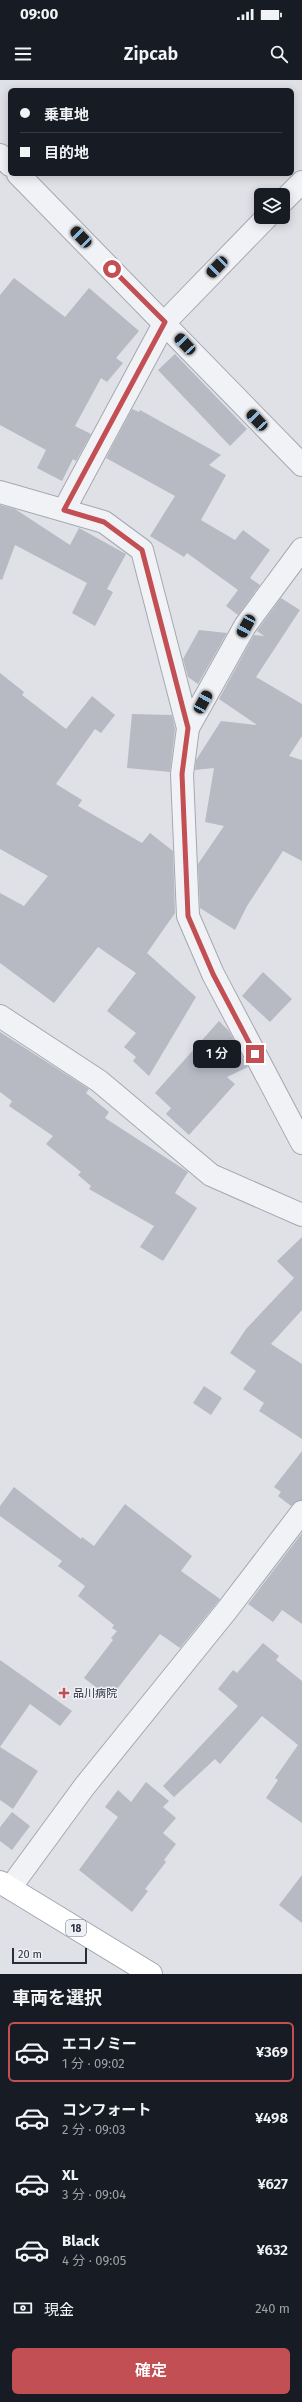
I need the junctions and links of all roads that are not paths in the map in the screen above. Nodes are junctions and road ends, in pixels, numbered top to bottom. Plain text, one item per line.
1 (0, 155) edge
2 (8, 164) edge
3 (20, 176) edge
4 (302, 182) edge
5 (290, 194) edge
6 (260, 224) edge
7 (165, 322) junction
8 (302, 465) edge
9 (0, 492) edge
10 (64, 510) junction
11 (302, 549) edge
12 (188, 728) junction
13 (0, 1016) edge
14 (302, 1143) edge
15 (302, 1215) edge
16 (302, 1512) edge
17 (5, 1885) edge
18 (151, 1974) edge

1 - 2 street
3 - 7 street
4 - 5 street
6 - 7 street
7 - 8 street
7 - 10 street
9 - 10 street
10 - 12 street
11 - 12 street
12 - 14 street
13 - 15 street
16 - 17 street
17 - 18 main road, 18

